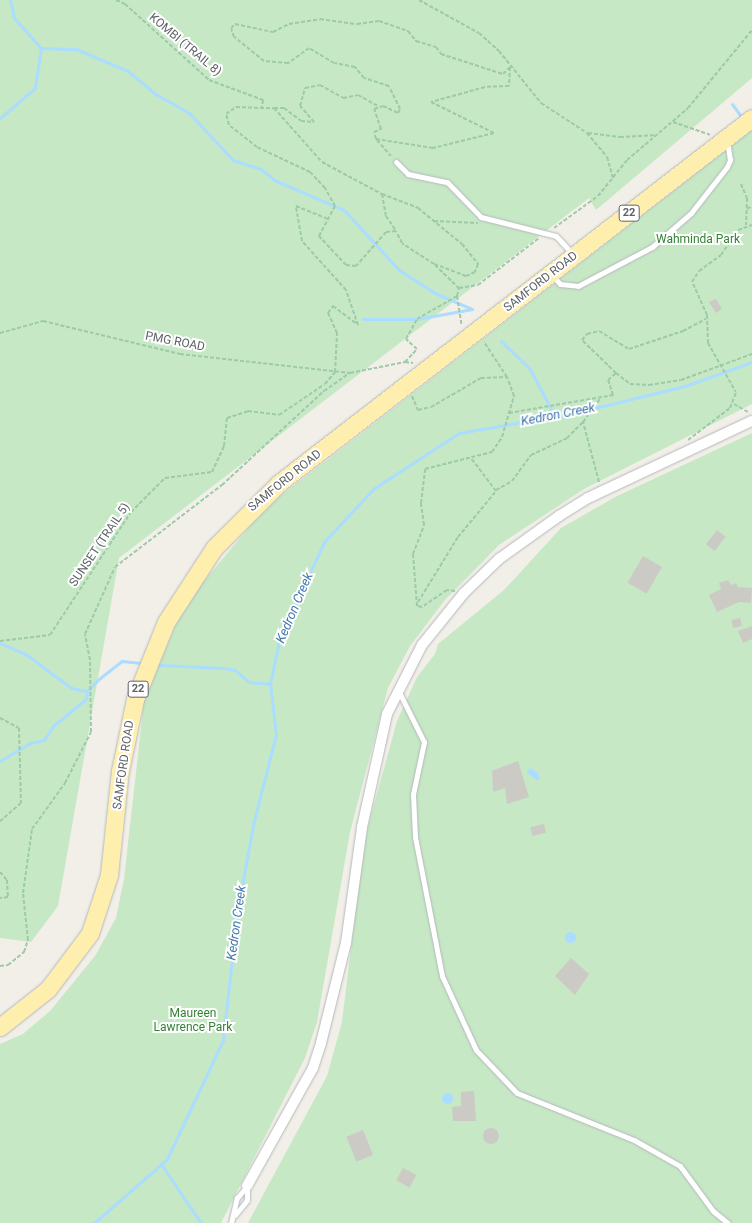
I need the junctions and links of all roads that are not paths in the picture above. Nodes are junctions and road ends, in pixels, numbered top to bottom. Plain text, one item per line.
1 (752, 118) edge
2 (726, 138) junction
3 (396, 162) road end
4 (574, 256) junction
5 (551, 274) junction
6 (752, 422) edge
7 (398, 691) junction
8 (0, 1027) edge
9 (247, 1186) junction
10 (232, 1220) edge
11 (728, 1223) edge

1 - 2 main road, SAMFORD ROAD / 22
2 - 4 main road, SAMFORD ROAD / 22
2 - 5 lane
3 - 4 lane
4 - 5 main road, SAMFORD ROAD / 22
5 - 8 main road, SAMFORD ROAD / 22
6 - 7 street
7 - 9 street
7 - 11 lane
9 - 10 lane
9 - 10 lane

